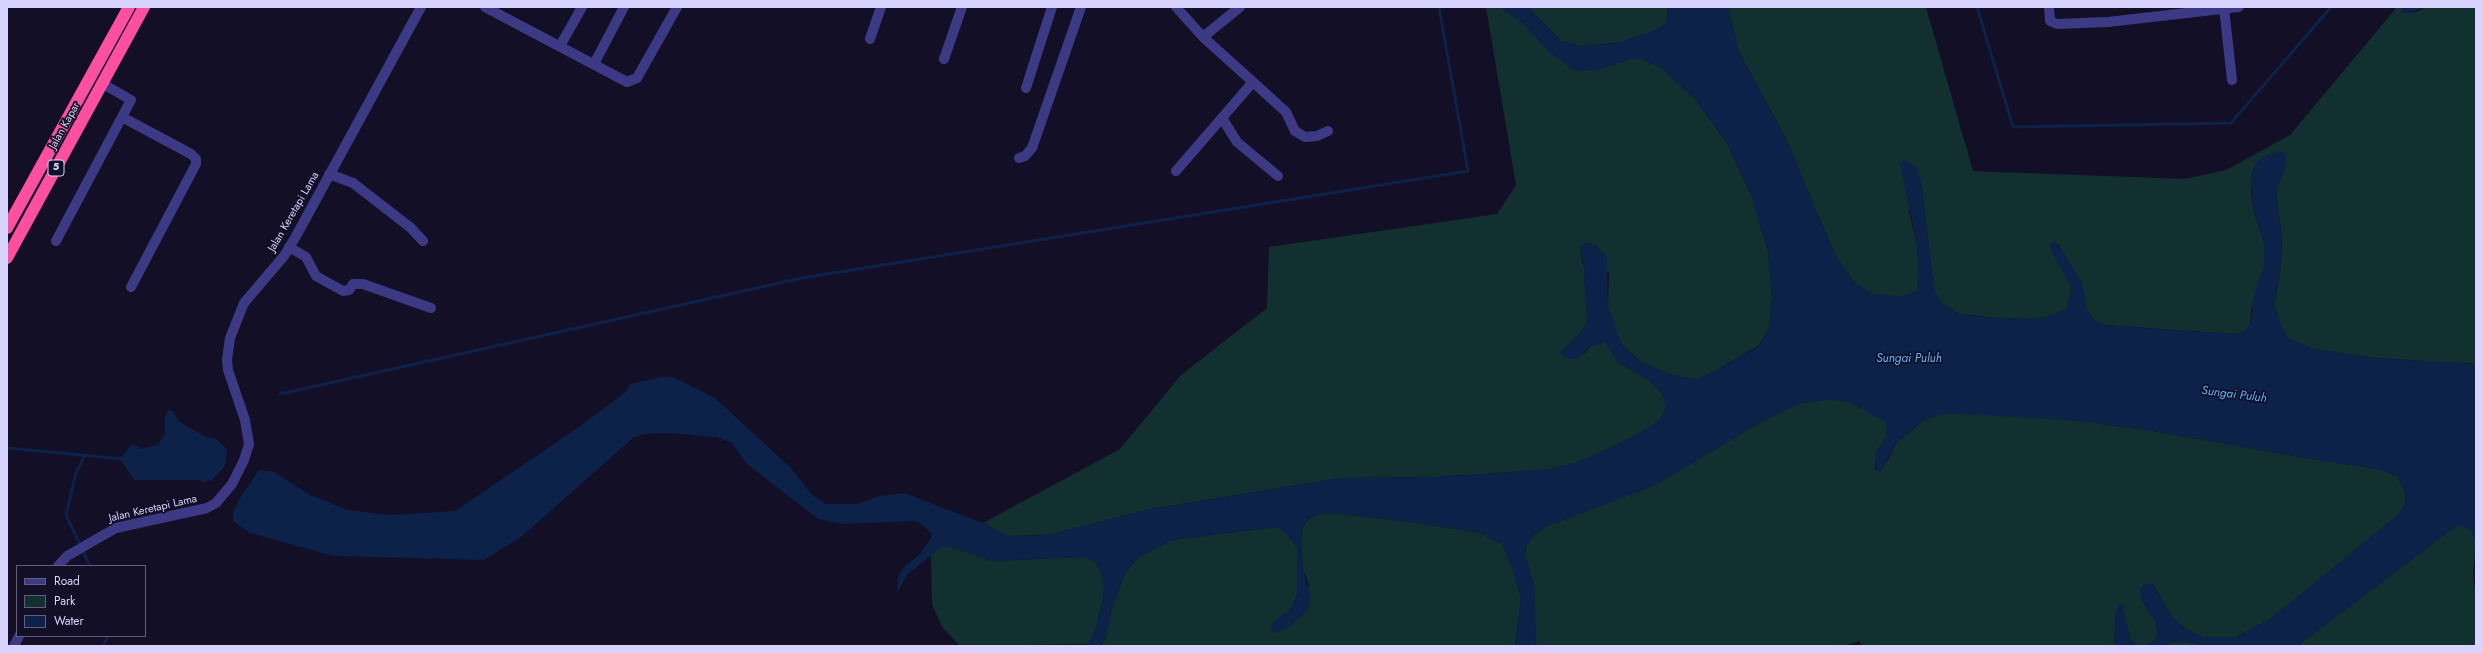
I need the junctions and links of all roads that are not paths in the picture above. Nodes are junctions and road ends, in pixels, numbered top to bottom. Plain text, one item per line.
1 (128, 7) edge
2 (144, 7) edge
3 (420, 7) edge
4 (582, 7) edge
5 (624, 7) edge
6 (677, 7) edge
7 (881, 7) edge
8 (962, 7) edge
9 (1052, 7) edge
10 (1081, 7) edge
11 (1176, 7) edge
12 (1240, 7) edge
13 (2048, 7) edge
14 (2239, 7) edge
15 (490, 8) edge
16 (2224, 8) junction
17 (1203, 37) junction
18 (870, 39) dead end
19 (560, 46) junction
20 (944, 59) dead end
21 (594, 64) junction
22 (2232, 80) dead end
23 (1253, 82) junction
24 (103, 84) junction
25 (1026, 88) dead end
26 (122, 117) junction
27 (1222, 118) junction
28 (1328, 131) dead end
29 (1019, 158) dead end
30 (1176, 170) dead end
31 (329, 174) junction
32 (1278, 176) dead end
33 (7, 228) edge
34 (56, 241) dead end
35 (423, 241) dead end
36 (289, 247) junction
37 (7, 258) edge
38 (131, 287) dead end
39 (431, 308) dead end
40 (59, 565) edge
41 (18, 637) edge
42 (14, 646) edge

1 - 33 highway, Jalan Kapar / 5
2 - 24 highway, Jalan Kapar / 5
3 - 31 street, Jalan Keretapi Lama
4 - 19 street
5 - 21 street
6 - 21 street
7 - 18 street
8 - 20 street
9 - 25 street
10 - 29 street
11 - 17 street
12 - 17 street
13 - 16 street
14 - 16 street
15 - 19 street
16 - 22 street
17 - 23 street
19 - 21 street
23 - 27 street
23 - 28 street
24 - 26 street
24 - 37 highway, Jalan Kapar / 5
26 - 34 street
26 - 38 street
27 - 30 street
27 - 32 street
31 - 35 street
31 - 36 street, Jalan Keretapi Lama
36 - 39 street
36 - 40 street, Jalan Keretapi Lama
41 - 42 street

